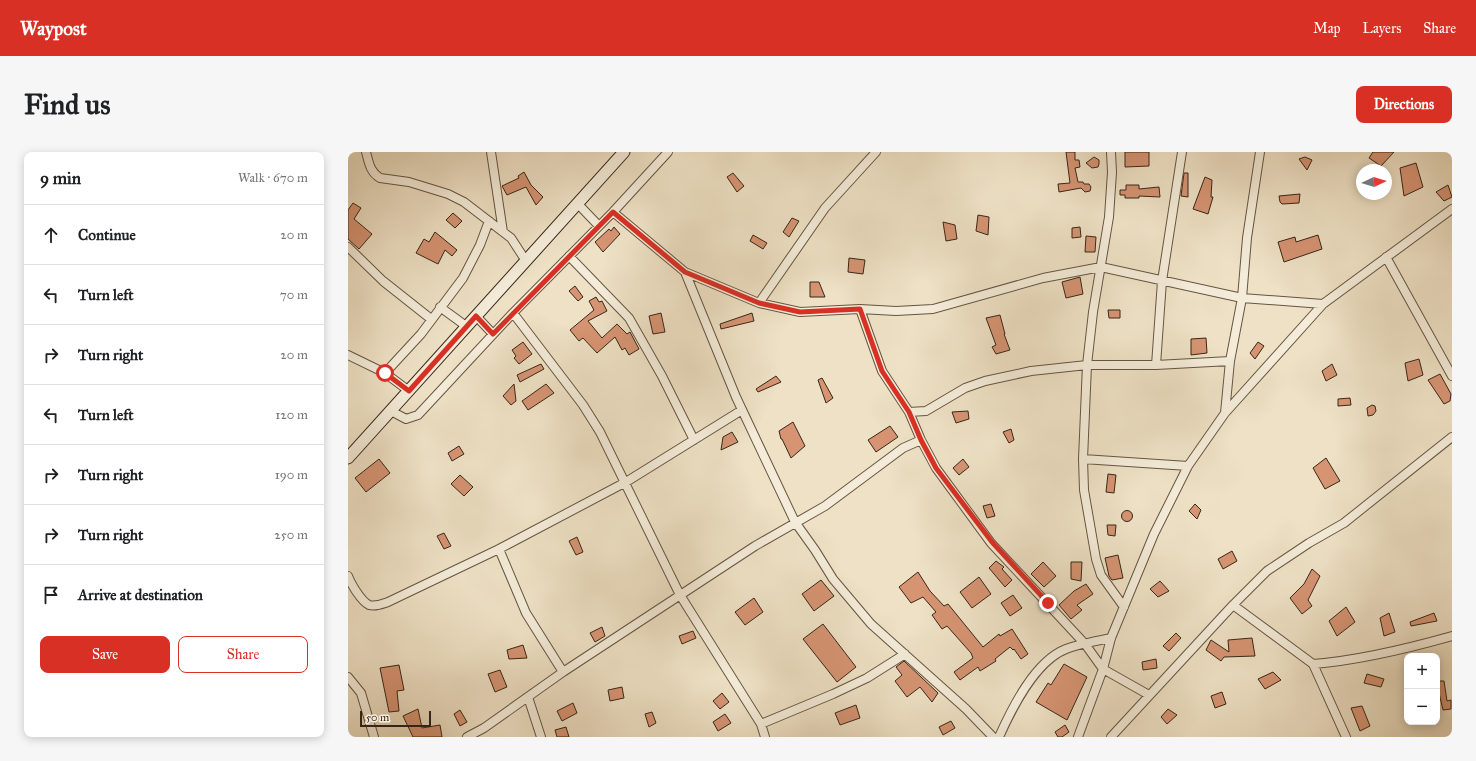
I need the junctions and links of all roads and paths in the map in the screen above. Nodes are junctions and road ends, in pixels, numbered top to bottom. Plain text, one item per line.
1 (366, 152) edge
2 (491, 152) edge
3 (624, 152) edge
4 (668, 152) edge
5 (876, 152) edge
6 (1111, 152) edge
7 (1182, 152) edge
8 (1260, 152) edge
9 (578, 204) junction
10 (1452, 209) edge
11 (613, 212) junction
12 (489, 221) junction
13 (599, 226) junction
14 (503, 232) junction
15 (348, 246) edge
16 (570, 256) junction
17 (1386, 257) junction
18 (526, 261) junction
19 (1101, 267) junction
20 (685, 272) junction
21 (1162, 281) junction
22 (1242, 298) junction
23 (759, 303) junction
24 (1323, 304) junction
25 (440, 307) junction
26 (860, 309) junction
27 (514, 313) junction
28 (476, 316) junction
29 (431, 319) junction
30 (466, 326) junction
31 (493, 334) junction
32 (348, 356) edge
33 (1230, 361) junction
34 (1087, 365) junction
35 (1156, 365) junction
36 (385, 373) junction
37 (1452, 376) edge
38 (409, 391) junction
39 (742, 410) junction
40 (391, 411) junction
41 (909, 412) junction
42 (1225, 413) junction
43 (1452, 436) edge
44 (694, 440) junction
45 (921, 440) junction
46 (348, 458) edge
47 (1083, 459) junction
48 (1188, 466) junction
49 (626, 482) junction
50 (795, 522) junction
51 (499, 549) junction
52 (348, 579) edge
53 (680, 595) junction
54 (1233, 605) junction
55 (1124, 607) junction
56 (1452, 636) edge
57 (1111, 638) junction
58 (1085, 644) junction
59 (905, 654) junction
60 (1314, 664) junction
61 (1103, 669) junction
62 (563, 672) junction
63 (348, 677) edge
64 (1149, 695) junction
65 (528, 697) junction
66 (761, 724) junction
67 (1114, 736) edge
68 (374, 737) edge
69 (467, 737) edge
70 (541, 737) edge
71 (765, 737) edge
72 (993, 737) edge
73 (999, 737) edge
74 (1078, 737) edge
75 (1346, 737) edge

1 - 12 street
2 - 14 street
3 - 9 street
4 - 11 street
5 - 23 street
6 - 19 street
7 - 21 street
8 - 22 street
9 - 13 street
9 - 18 street
10 - 17 street
11 - 13 street
11 - 20 street
12 - 14 street
12 - 25 street
13 - 16 street
14 - 18 street
15 - 29 street
16 - 27 street
16 - 44 street
17 - 24 street
17 - 37 street
18 - 28 street
19 - 21 street
19 - 26 street
19 - 34 street
20 - 23 street
20 - 39 street
21 - 22 street
21 - 35 street
22 - 24 street
22 - 33 street
23 - 26 street
24 - 42 street
25 - 29 street
25 - 30 street
26 - 41 street
27 - 31 street
27 - 49 street
28 - 30 street
28 - 31 street
29 - 36 street
30 - 38 street
31 - 40 street
32 - 36 street
33 - 35 street
33 - 42 street
34 - 35 street
34 - 41 street
34 - 47 street
36 - 38 street
38 - 40 street
39 - 44 street
39 - 50 street
40 - 46 street
41 - 45 street
42 - 48 street
43 - 54 street
44 - 49 street
45 - 50 street
45 - 58 street
47 - 48 street
47 - 55 street
48 - 55 street
49 - 51 street
49 - 53 street
50 - 53 street
50 - 59 street
51 - 52 street
51 - 62 street
53 - 62 street
53 - 66 street
54 - 60 street
54 - 64 street
55 - 57 street
56 - 60 street
57 - 58 street
57 - 61 street
58 - 61 street
58 - 73 street
59 - 66 street
59 - 72 street
60 - 75 street
61 - 64 street
61 - 74 street
62 - 65 street
63 - 68 street
64 - 67 street
65 - 69 street
65 - 70 street
66 - 71 street

